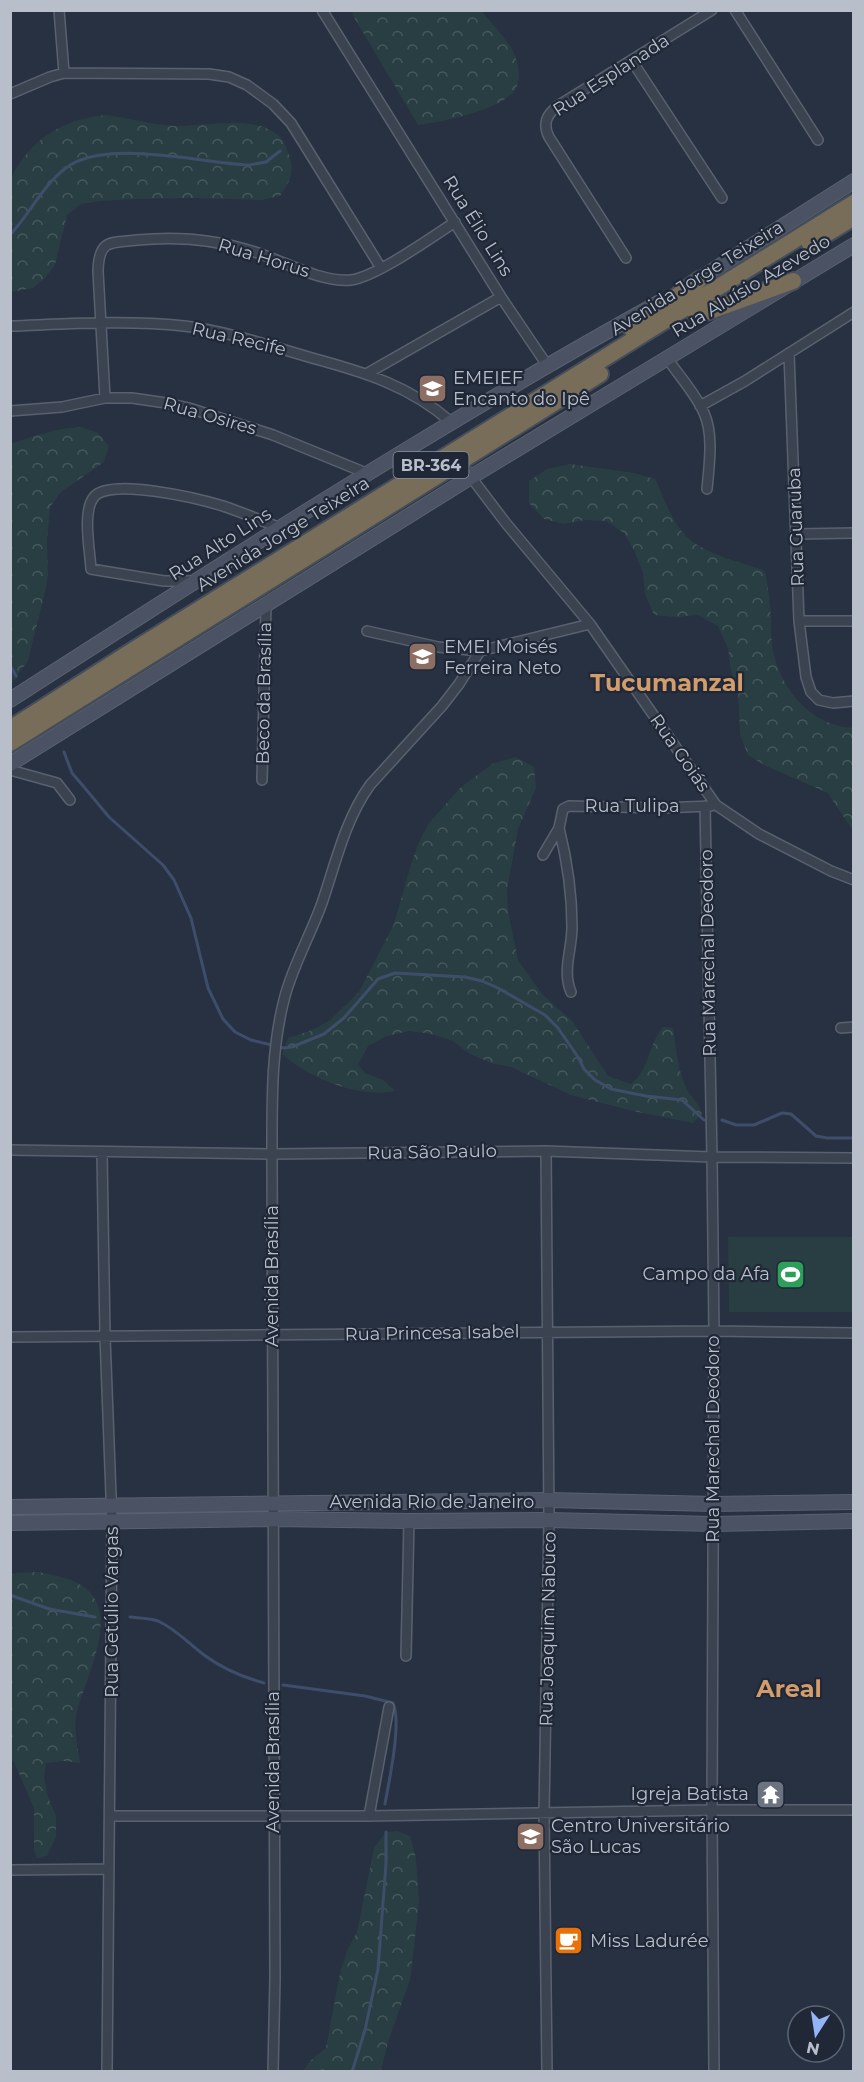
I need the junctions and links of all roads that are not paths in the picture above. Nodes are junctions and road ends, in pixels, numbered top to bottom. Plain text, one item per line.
1 (59, 10) edge
2 (322, 10) edge
3 (712, 10) edge
4 (735, 10) edge
5 (632, 61) junction
6 (64, 73) junction
7 (10, 94) edge
8 (818, 140) dead end
9 (854, 181) edge
10 (722, 198) dead end
11 (854, 203) edge
12 (854, 217) edge
13 (455, 222) junction
14 (852, 248) edge
15 (626, 258) dead end
16 (381, 268) junction
17 (699, 280) junction
18 (793, 280) junction
19 (501, 297) junction
20 (854, 312) edge
21 (696, 314) junction
22 (100, 323) junction
23 (10, 326) edge
24 (789, 353) junction
25 (667, 358) junction
26 (547, 365) junction
27 (368, 373) junction
28 (574, 377) junction
29 (105, 398) junction
30 (700, 406) junction
31 (10, 411) edge
32 (451, 422) junction
33 (461, 462) junction
34 (366, 473) junction
35 (471, 477) junction
36 (707, 489) dead end
37 (278, 528) junction
38 (854, 533) edge
39 (797, 534) junction
40 (197, 580) junction
41 (266, 606) junction
42 (799, 621) junction
43 (854, 621) edge
44 (590, 624) junction
45 (367, 631) dead end
46 (480, 651) junction
47 (10, 700) edge
48 (854, 701) edge
49 (10, 729) edge
50 (10, 743) edge
51 (10, 764) edge
52 (10, 770) edge
53 (262, 780) dead end
54 (70, 800) dead end
55 (716, 805) junction
56 (705, 806) junction
57 (559, 828) junction
58 (543, 855) dead end
59 (854, 880) edge
60 (571, 992) dead end
61 (854, 1027) edge
62 (842, 1028) dead end
63 (10, 1150) edge
64 (546, 1150) junction
65 (102, 1153) junction
66 (272, 1154) junction
67 (712, 1157) junction
68 (854, 1158) edge
69 (714, 1331) junction
70 (548, 1332) junction
71 (854, 1333) edge
72 (272, 1334) junction
73 (105, 1336) junction
74 (10, 1337) edge
75 (549, 1500) junction
76 (854, 1502) edge
77 (274, 1503) junction
78 (713, 1504) junction
79 (112, 1505) junction
80 (10, 1507) edge
81 (274, 1519) junction
82 (549, 1520) junction
83 (409, 1521) junction
84 (854, 1521) edge
85 (112, 1522) junction
86 (10, 1523) edge
87 (713, 1524) junction
88 (406, 1656) dead end
89 (389, 1707) dead end
90 (712, 1810) junction
91 (854, 1810) edge
92 (544, 1813) junction
93 (111, 1816) junction
94 (273, 1816) junction
95 (369, 1816) junction
96 (108, 1869) junction
97 (10, 1870) edge
98 (107, 2072) edge
99 (273, 2072) edge
100 (547, 2072) edge
101 (714, 2072) edge

1 - 6 street
2 - 13 street, Rua Élio Lins
3 - 5 street, Rua Esplanada
4 - 8 street
5 - 10 street
5 - 15 street, Rua Esplanada
6 - 7 street
6 - 16 street
9 - 17 main road
11 - 28 highway, Avenida Jorge Teixeira / BR-364
12 - 21 highway, Avenida Jorge Teixeira / BR-364
13 - 16 street, Rua Horus
13 - 19 street, Rua Élio Lins
14 - 18 main road, Rua Aluísio Azevedo
16 - 22 street, Rua Horus
17 - 26 main road
17 - 28 highway
18 - 21 highway
18 - 25 main road, Rua Aluísio Azevedo
19 - 26 street, Rua Élio Lins
19 - 27 street
20 - 24 street
21 - 33 highway, Avenida Jorge Teixeira / BR-364
22 - 23 street, Rua Recife
22 - 27 street, Rua Recife
22 - 29 street, Rua Horus
24 - 30 street
24 - 39 street, Rua Guaruba
25 - 30 street, Rua Aluísio Azevedo
25 - 35 main road, Rua Aluísio Azevedo
26 - 32 main road
27 - 32 street, Rua Recife
28 - 49 highway, Avenida Jorge Teixeira / BR-364
29 - 31 street, Rua Osires
29 - 34 street, Rua Osires
30 - 36 street, Rua Aluísio Azevedo
32 - 34 main road, Rua Alto Lins
33 - 35 street, Rua Goiás
33 - 50 highway, Avenida Jorge Teixeira / BR-364
34 - 37 main road, Rua Alto Lins
35 - 41 main road, Rua Aluísio Azevedo
35 - 44 street, Rua Goiás
37 - 40 main road, Rua Alto Lins
37 - 40 street
38 - 39 street
39 - 42 street, Rua Guaruba
40 - 47 main road, Rua Alto Lins
41 - 51 main road, Rua Aluísio Azevedo
41 - 53 street, Beco da Brasília
42 - 43 street
42 - 48 street, Rua Guaruba
44 - 46 street
44 - 55 street, Rua Goiás
45 - 46 street
46 - 66 street, Avenida Brasília
52 - 54 street
55 - 56 street, Rua Tulipa
55 - 59 street, Rua Goiás
56 - 57 street, Rua Tulipa
56 - 67 street, Rua Marechal Deodoro
57 - 58 street, Rua Tulipa
57 - 60 street
61 - 62 street
63 - 65 street, Rua São Paulo
64 - 66 street, Rua São Paulo
64 - 67 street, Rua São Paulo
64 - 70 street, Rua Joaquim Nabuco
65 - 66 street, Rua São Paulo
65 - 73 street, Rua Getúlio Vargas
66 - 72 street, Avenida Brasília
67 - 68 street, Rua São Paulo
67 - 69 street, Rua Marechal Deodoro
69 - 70 street, Rua Princesa Isabel
69 - 71 street, Rua Princesa Isabel
69 - 78 street, Rua Marechal Deodoro
70 - 72 street, Rua Princesa Isabel
70 - 75 street, Rua Joaquim Nabuco
72 - 73 street, Rua Princesa Isabel
72 - 77 street, Avenida Brasília
73 - 74 street, Rua Princesa Isabel
73 - 79 street, Rua Getúlio Vargas
75 - 77 main road, Avenida Rio de Janeiro
75 - 78 main road, Avenida Rio de Janeiro
75 - 82 street, Rua Joaquim Nabuco
76 - 78 main road, Avenida Rio de Janeiro
77 - 79 main road, Avenida Rio de Janeiro
77 - 81 street, Avenida Brasília
78 - 87 street, Rua Marechal Deodoro
79 - 80 main road, Avenida Rio de Janeiro
79 - 85 street, Rua Getúlio Vargas
81 - 83 main road, Avenida Rio de Janeiro
81 - 85 main road, Avenida Rio de Janeiro
81 - 94 street, Avenida Brasília
82 - 83 main road, Avenida Rio de Janeiro
82 - 87 main road, Avenida Rio de Janeiro
82 - 92 street, Rua Joaquim Nabuco
83 - 88 street
84 - 87 main road, Avenida Rio de Janeiro
85 - 86 main road, Avenida Rio de Janeiro
85 - 93 street, Rua Getúlio Vargas
87 - 90 street, Rua Marechal Deodoro
89 - 95 street
90 - 91 street
90 - 92 street
90 - 101 street, Rua Marechal Deodoro
92 - 95 street
92 - 100 street, Rua Joaquim Nabuco
93 - 94 street
93 - 96 street, Rua Getúlio Vargas
94 - 95 street
94 - 99 street, Avenida Brasília
96 - 97 street
96 - 98 street, Rua Getúlio Vargas

